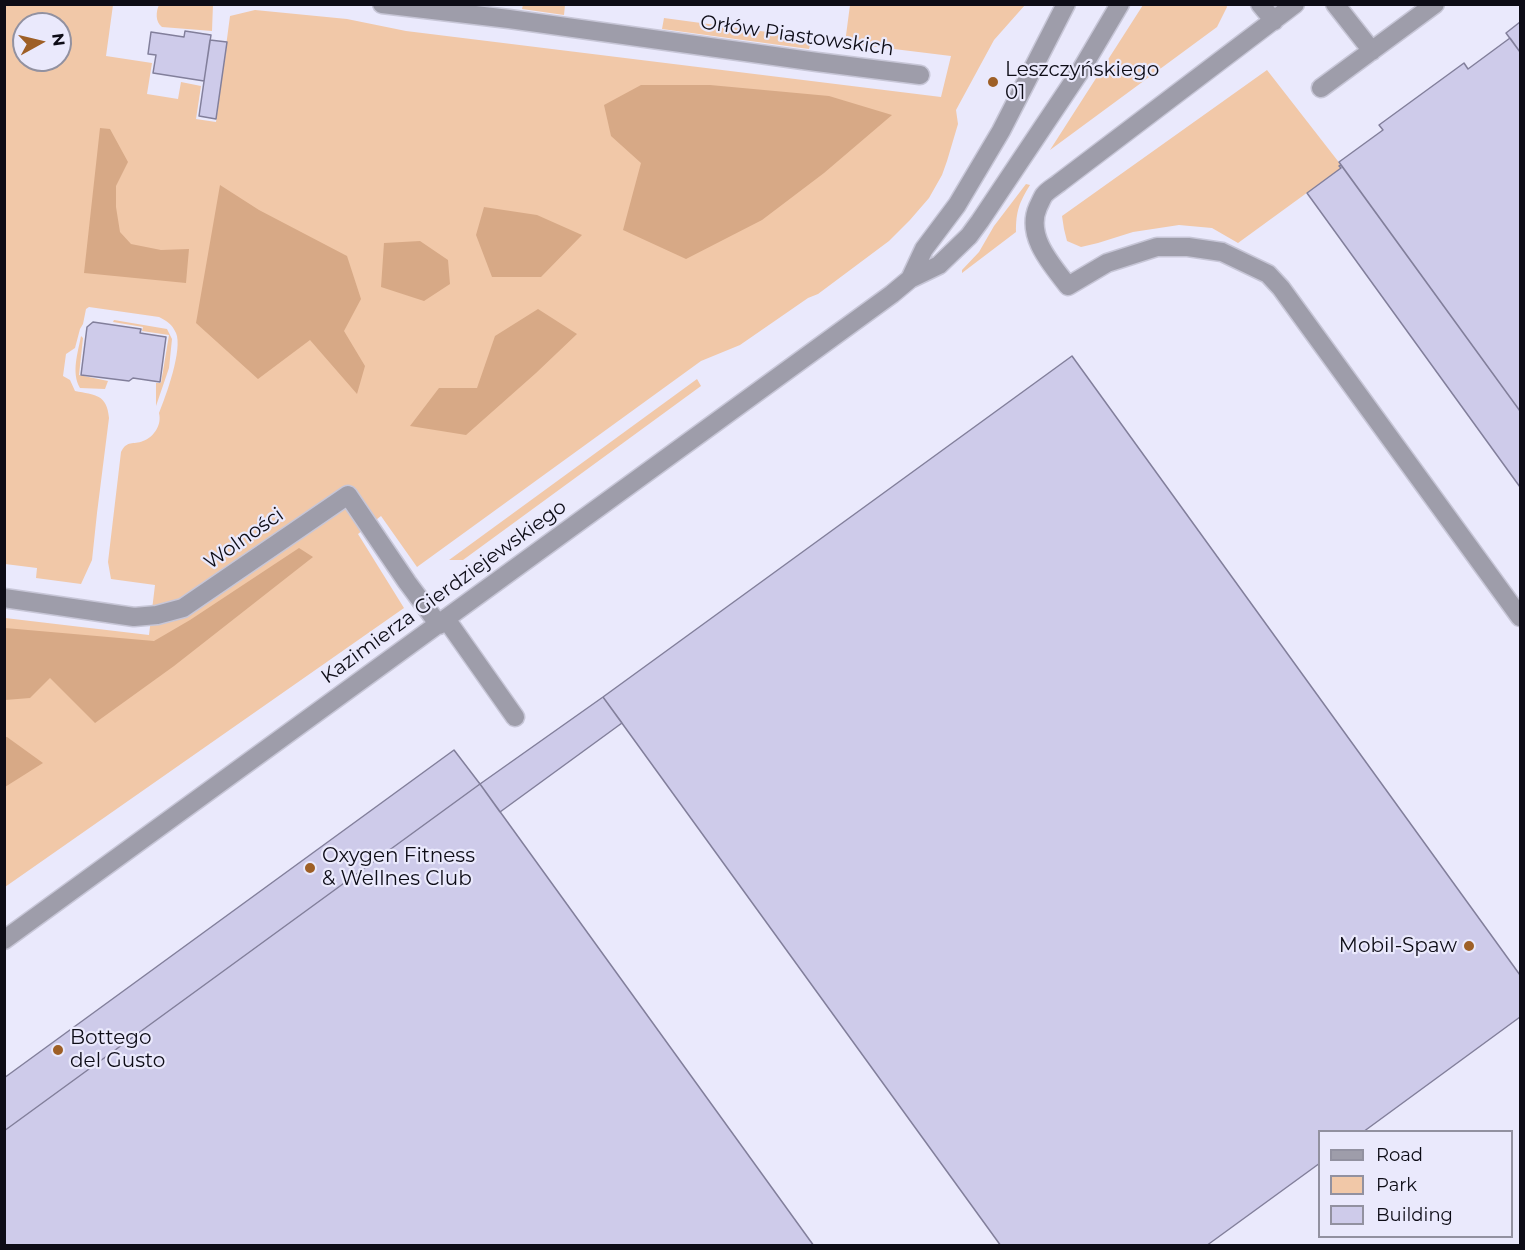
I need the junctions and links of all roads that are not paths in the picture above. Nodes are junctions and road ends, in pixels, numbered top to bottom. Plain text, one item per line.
1 (382, 4) edge
2 (1066, 4) edge
3 (1120, 4) edge
4 (1260, 4) edge
5 (1296, 4) edge
6 (1335, 4) edge
7 (1435, 4) edge
8 (510, 12) edge
9 (1274, 21) junction
10 (1372, 51) junction
11 (920, 75) dead end
12 (1321, 88) dead end
13 (910, 279) junction
14 (4, 598) edge
15 (1521, 617) edge
16 (442, 622) junction
17 (515, 717) dead end
18 (4, 940) edge

1 - 8 street, Orłów Piastowskich
2 - 13 street, Kazimierza Gierdziejewskiego
3 - 13 street, Kazimierza Gierdziejewskiego
4 - 9 street
5 - 9 street
6 - 10 street
7 - 10 street
8 - 11 street, Orłów Piastowskich
9 - 15 street
10 - 12 street
13 - 16 street, Kazimierza Gierdziejewskiego
14 - 16 street, Wolności
16 - 17 street
16 - 18 street, Kazimierza Gierdziejewskiego

